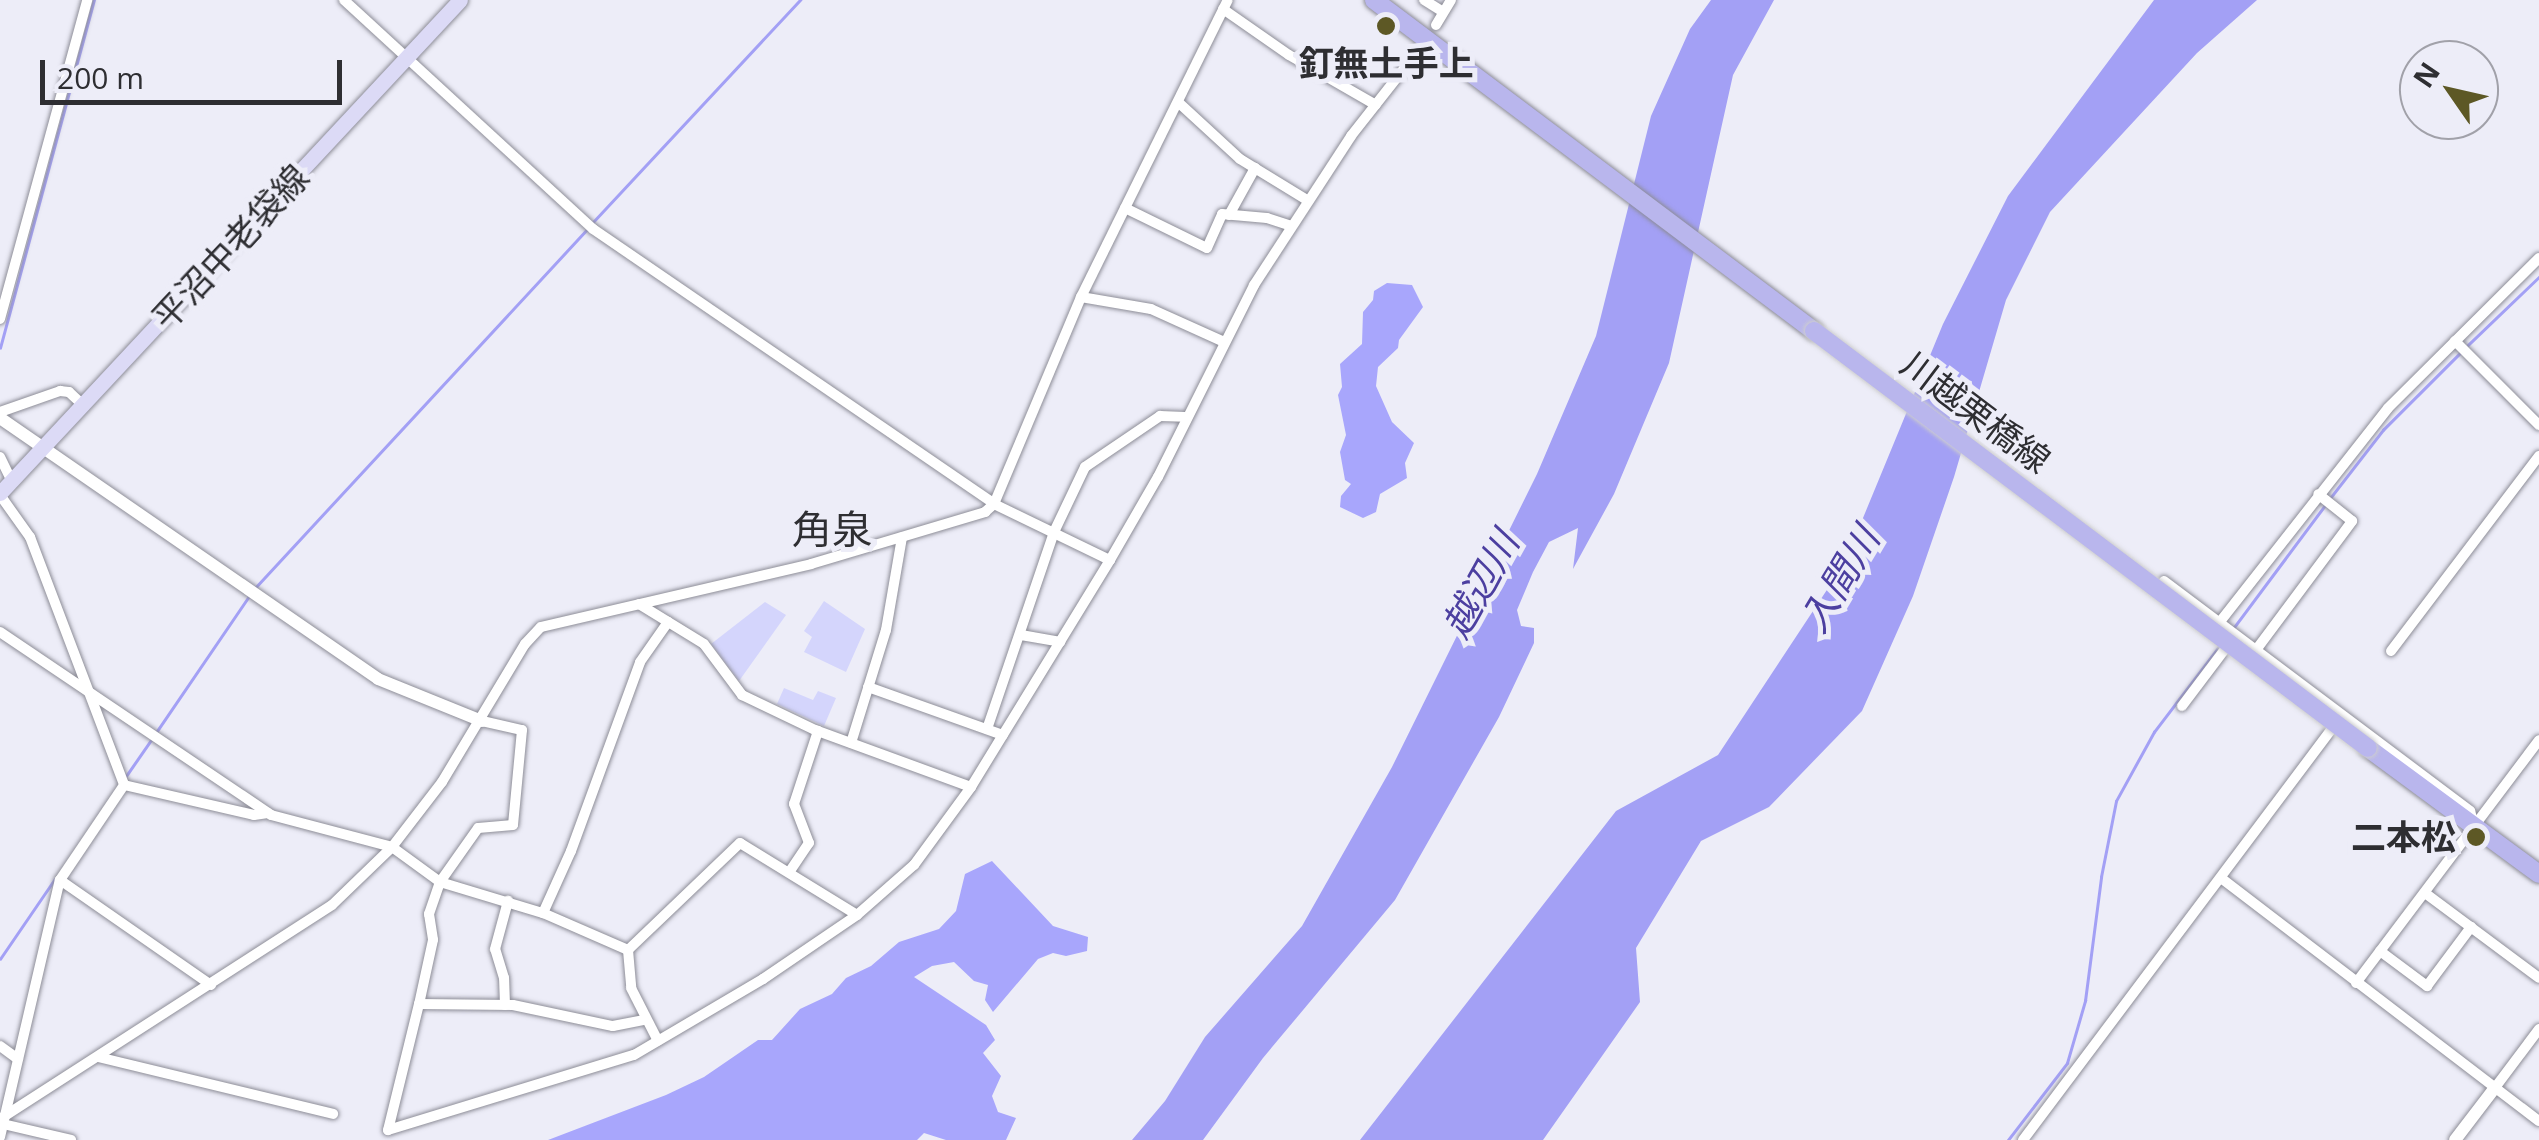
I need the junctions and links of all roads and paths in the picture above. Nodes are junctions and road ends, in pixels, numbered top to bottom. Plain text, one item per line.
1 (86, 0) edge
2 (344, 0) edge
3 (460, 0) edge
4 (1374, 0) edge
5 (1424, 0) edge
6 (1451, 0) edge
7 (1226, 4) edge
8 (1443, 12) junction
9 (1436, 24) dead end
10 (1418, 51) dead end
11 (406, 57) junction
12 (1178, 102) junction
13 (1376, 105) junction
14 (1255, 168) junction
15 (1307, 200) junction
16 (1125, 208) junction
17 (1229, 215) junction
18 (1291, 226) junction
19 (2539, 258) edge
20 (1081, 297) junction
21 (0, 319) edge
22 (2455, 341) junction
23 (1224, 342) junction
24 (84, 406) junction
25 (0, 415) edge
26 (1185, 417) junction
27 (2539, 425) edge
28 (43, 449) junction
29 (2539, 456) edge
30 (1, 461) edge
31 (4, 490) edge
32 (2318, 494) junction
33 (994, 504) junction
34 (1054, 532) junction
35 (902, 536) junction
36 (1110, 560) junction
37 (2164, 581) dead end
38 (638, 604) junction
39 (668, 622) junction
40 (2219, 623) junction
41 (0, 632) edge
42 (1021, 635) junction
43 (2236, 636) junction
44 (1060, 642) junction
45 (2256, 650) junction
46 (2391, 651) dead end
47 (2275, 664) junction
48 (868, 686) junction
49 (86, 689) junction
50 (2182, 706) dead end
51 (482, 720) junction
52 (987, 729) junction
53 (2331, 730) junction
54 (818, 732) junction
55 (1003, 735) junction
56 (2539, 740) edge
57 (851, 743) junction
58 (124, 785) junction
59 (971, 787) junction
60 (268, 813) junction
61 (2474, 826) junction
62 (392, 847) junction
63 (790, 871) junction
64 (2539, 874) edge
65 (2221, 878) junction
66 (60, 880) junction
67 (440, 882) junction
68 (2425, 893) junction
69 (508, 901) junction
70 (542, 913) junction
71 (857, 915) junction
72 (2471, 927) junction
73 (628, 950) junction
74 (2380, 951) junction
75 (2539, 978) edge
76 (2356, 983) junction
77 (211, 986) junction
78 (419, 1004) junction
79 (505, 1005) junction
80 (644, 1020) junction
81 (2539, 1029) edge
82 (658, 1041) junction
83 (0, 1046) edge
84 (98, 1057) junction
85 (18, 1059) junction
86 (2494, 1088) junction
87 (332, 1114) dead end
88 (3, 1120) edge
89 (2539, 1121) edge
90 (0, 1137) edge
91 (71, 1140) edge
92 (2024, 1140) edge
93 (2455, 1140) edge

1 - 21 street
2 - 11 street
3 - 11 main road, 平沼中老袋線
4 - 61 main road, 川越栗橋線, bridge
5 - 8 street
6 - 8 street
7 - 12 street
7 - 13 street
8 - 9 street
10 - 13 street
11 - 24 main road, 平沼中老袋線
11 - 33 street
12 - 14 street
12 - 16 street
13 - 15 street
14 - 15 street
14 - 17 street
15 - 18 street
16 - 17 street
16 - 20 street
17 - 18 street
18 - 23 street
19 - 22 street
20 - 23 street
20 - 33 street
22 - 27 street
22 - 32 street
23 - 26 street
24 - 25 street
24 - 28 main road, 平沼中老袋線
25 - 28 street
26 - 34 street
26 - 36 street
28 - 31 main road, 平沼中老袋線
28 - 51 street
29 - 46 street
30 - 31 street
31 - 49 street
32 - 40 street
32 - 45 street
33 - 34 street
33 - 35 street
34 - 36 street
34 - 42 street
35 - 38 street
35 - 48 street
36 - 44 street
37 - 40 street
38 - 39 street
38 - 51 street
39 - 54 street
39 - 70 street
40 - 43 street
41 - 49 street
42 - 44 street
42 - 52 street
43 - 45 street
43 - 50 street
44 - 55 street
45 - 47 street
47 - 53 street
47 - 61 street
48 - 52 street
48 - 57 street
49 - 58 street
49 - 60 street
51 - 62 street
51 - 67 street
52 - 55 street
53 - 61 street
53 - 65 street
54 - 57 street
54 - 63 street
55 - 59 street
56 - 61 street
57 - 59 street
58 - 60 street
58 - 66 street
59 - 71 street
60 - 62 street
61 - 64 main road, 川越栗橋線
61 - 68 street
62 - 67 street
62 - 77 street
63 - 71 street
63 - 73 street
65 - 76 street
65 - 92 street
66 - 77 street
66 - 85 street
67 - 69 street
67 - 78 street
68 - 72 street
68 - 74 street
69 - 70 street
69 - 79 street
70 - 73 street
71 - 82 street
72 - 74 street
72 - 75 street
73 - 80 street
74 - 76 street
76 - 86 street
77 - 84 street
78 - 79 street
78 - 82 street
79 - 80 street
80 - 82 street
81 - 86 street
83 - 85 street
84 - 87 street
84 - 88 street
85 - 88 street
86 - 89 street
86 - 93 street
88 - 90 street
88 - 91 street

